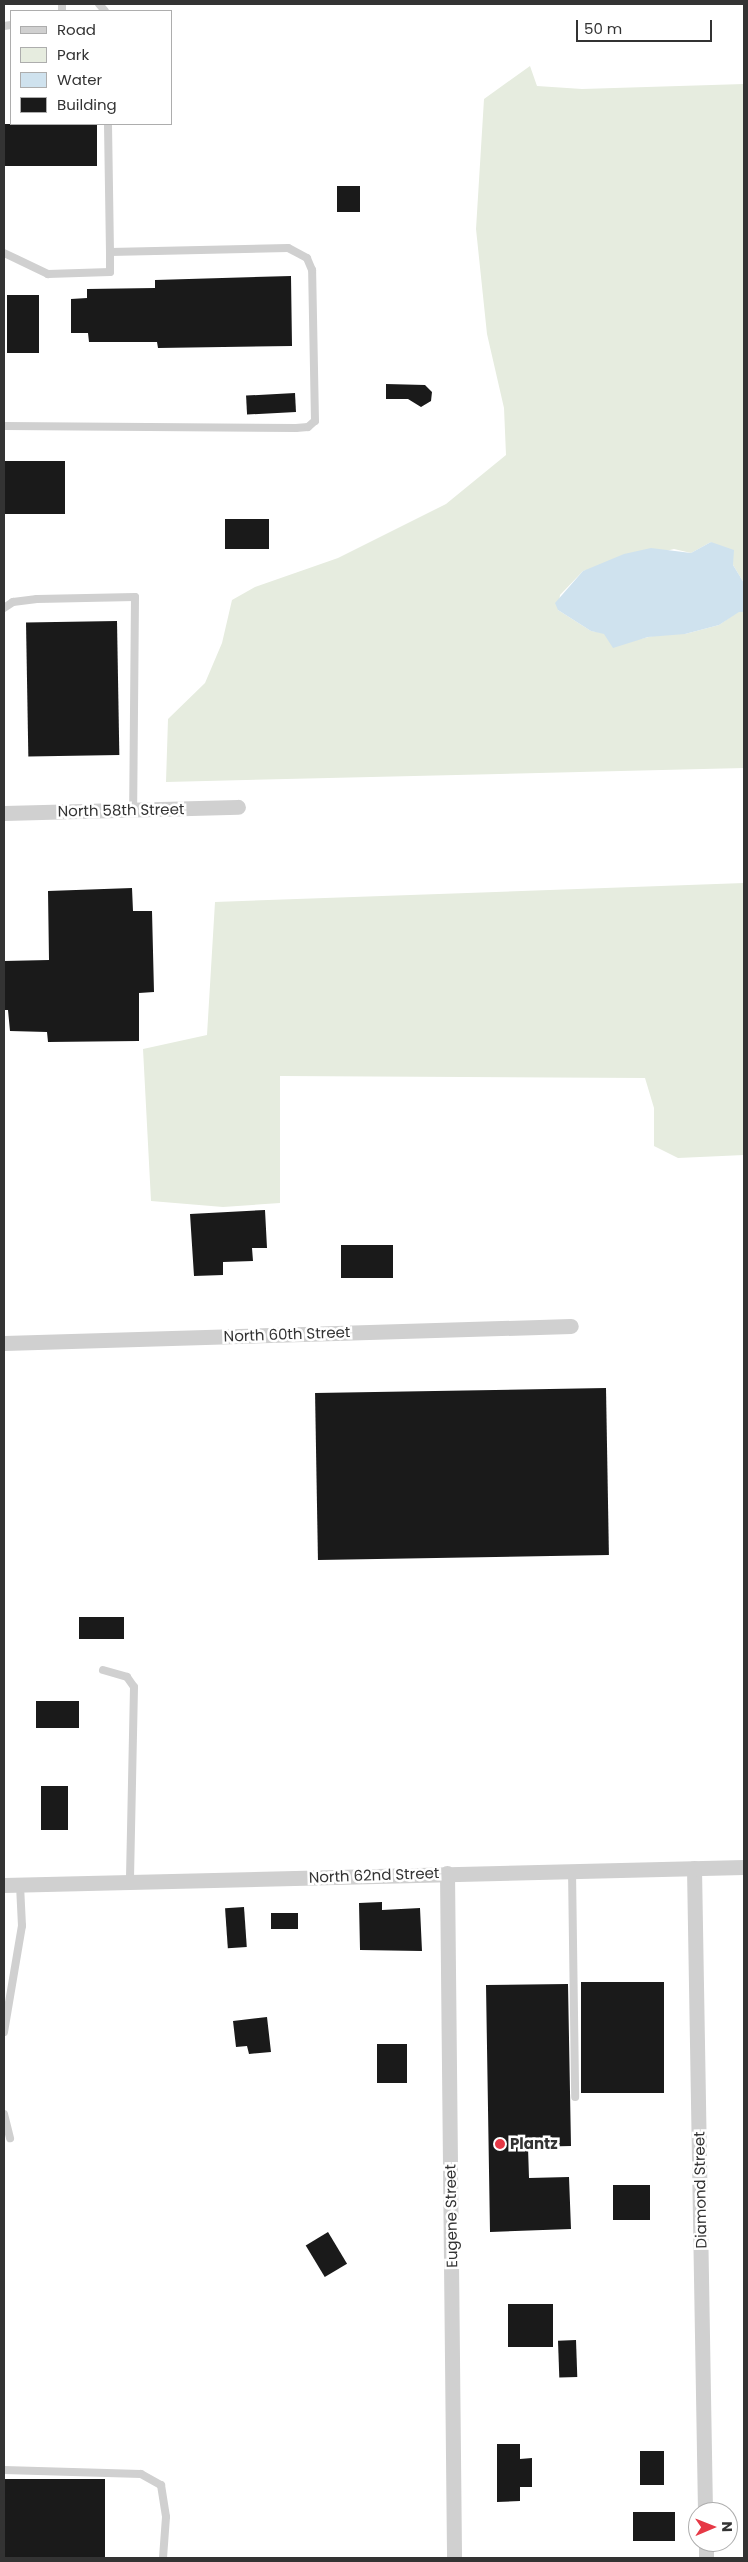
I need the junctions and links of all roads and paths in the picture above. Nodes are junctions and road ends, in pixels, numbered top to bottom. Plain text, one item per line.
1 (108, 125) edge
2 (110, 252) junction
3 (4, 253) edge
4 (4, 426) edge
5 (4, 608) edge
6 (238, 807) dead end
7 (133, 809) junction
8 (4, 813) edge
9 (570, 1326) dead end
10 (4, 1343) edge
11 (103, 1670) dead end
12 (744, 1867) edge
13 (694, 1868) junction
14 (572, 1870) junction
15 (447, 1873) junction
16 (130, 1882) junction
17 (4, 1885) edge
18 (20, 1885) junction
19 (4, 2032) edge
20 (575, 2097) dead end
21 (4, 2114) edge
22 (10, 2138) dead end
23 (4, 2470) edge
24 (706, 2502) edge
25 (163, 2558) edge
26 (454, 2558) edge

1 - 2 lane
2 - 3 lane
2 - 4 lane
5 - 7 lane
6 - 7 street, North 58th Street
7 - 8 street, North 58th Street
9 - 10 street, North 60th Street
11 - 16 lane
12 - 13 street, North 62nd Street
13 - 14 street, North 62nd Street
13 - 24 street, Diamond Street
14 - 15 street, North 62nd Street
14 - 20 lane
15 - 16 street, North 62nd Street
15 - 26 street, Eugene Street
16 - 18 street, North 62nd Street
17 - 18 street, North 62nd Street
18 - 19 lane
21 - 22 lane
23 - 25 lane

